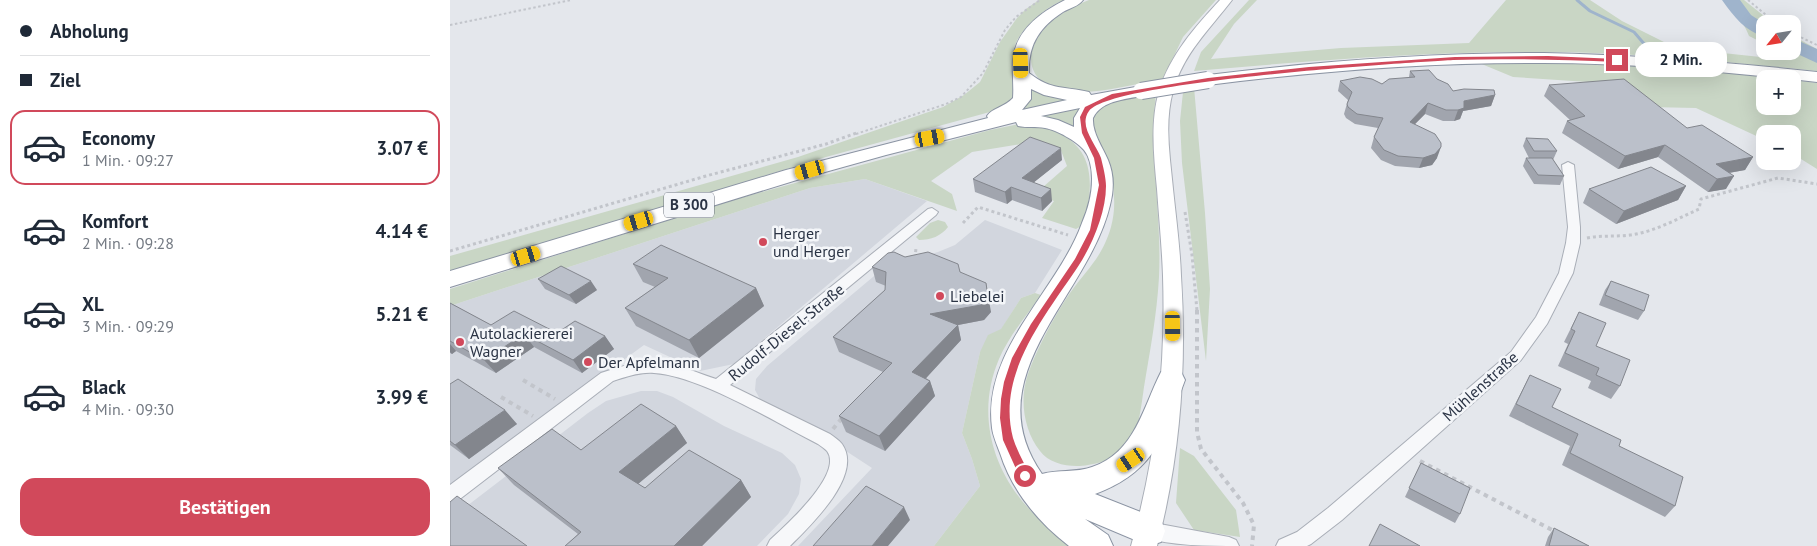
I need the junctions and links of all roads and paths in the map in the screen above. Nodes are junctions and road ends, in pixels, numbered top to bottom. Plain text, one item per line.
1 (570, 0) edge
2 (1040, 0) edge
3 (1076, 0) edge
4 (1226, 0) edge
5 (1748, 0) edge
6 (1766, 15) edge
7 (450, 25) edge
8 (1801, 37) edge
9 (1817, 45) edge
10 (1021, 74) junction
11 (1814, 77) edge
12 (1112, 96) junction
13 (930, 138) junction
14 (1089, 144) junction
15 (1568, 165) dead end
16 (1817, 184) edge
17 (1184, 208) dead end
18 (932, 212) dead end
19 (963, 223) dead end
20 (1598, 235) dead end
21 (1088, 242) junction
22 (916, 248) dead end
23 (450, 251) edge
24 (914, 266) edge
25 (450, 279) edge
26 (524, 380) dead end
27 (1171, 380) junction
28 (718, 386) junction
29 (501, 397) dead end
30 (568, 407) junction
31 (849, 411) edge
32 (546, 424) junction
33 (824, 439) junction
34 (1404, 452) junction
35 (1035, 482) junction
36 (450, 496) edge
37 (1558, 532) edge
38 (1146, 538) edge
39 (777, 546) edge
40 (1096, 546) edge
41 (1229, 546) edge
42 (1252, 546) edge
43 (1286, 546) edge

1 - 7 path
2 - 23 path
3 - 10 highway
4 - 27 main road
5 - 6 path
8 - 9 path
10 - 12 highway
10 - 13 highway
11 - 12 highway, B 300, bridge
12 - 13 highway, B 300
12 - 14 highway
13 - 14 highway
13 - 25 highway, B 300
14 - 21 highway
15 - 34 street, Mühlenstraße
16 - 20 path
17 - 42 path
18 - 28 street, Rudolf-Diesel-Straße
19 - 21 path
21 - 35 highway
22 - 24 path
26 - 30 path
27 - 35 highway
27 - 38 main road
28 - 30 street
28 - 33 street, Rudolf-Diesel-Straße
29 - 32 path
30 - 32 street
31 - 33 path
32 - 36 street
33 - 39 street, Rudolf-Diesel-Straße
34 - 37 path
34 - 43 street, Mühlenstraße
35 - 38 highway
35 - 40 highway
38 - 41 street

